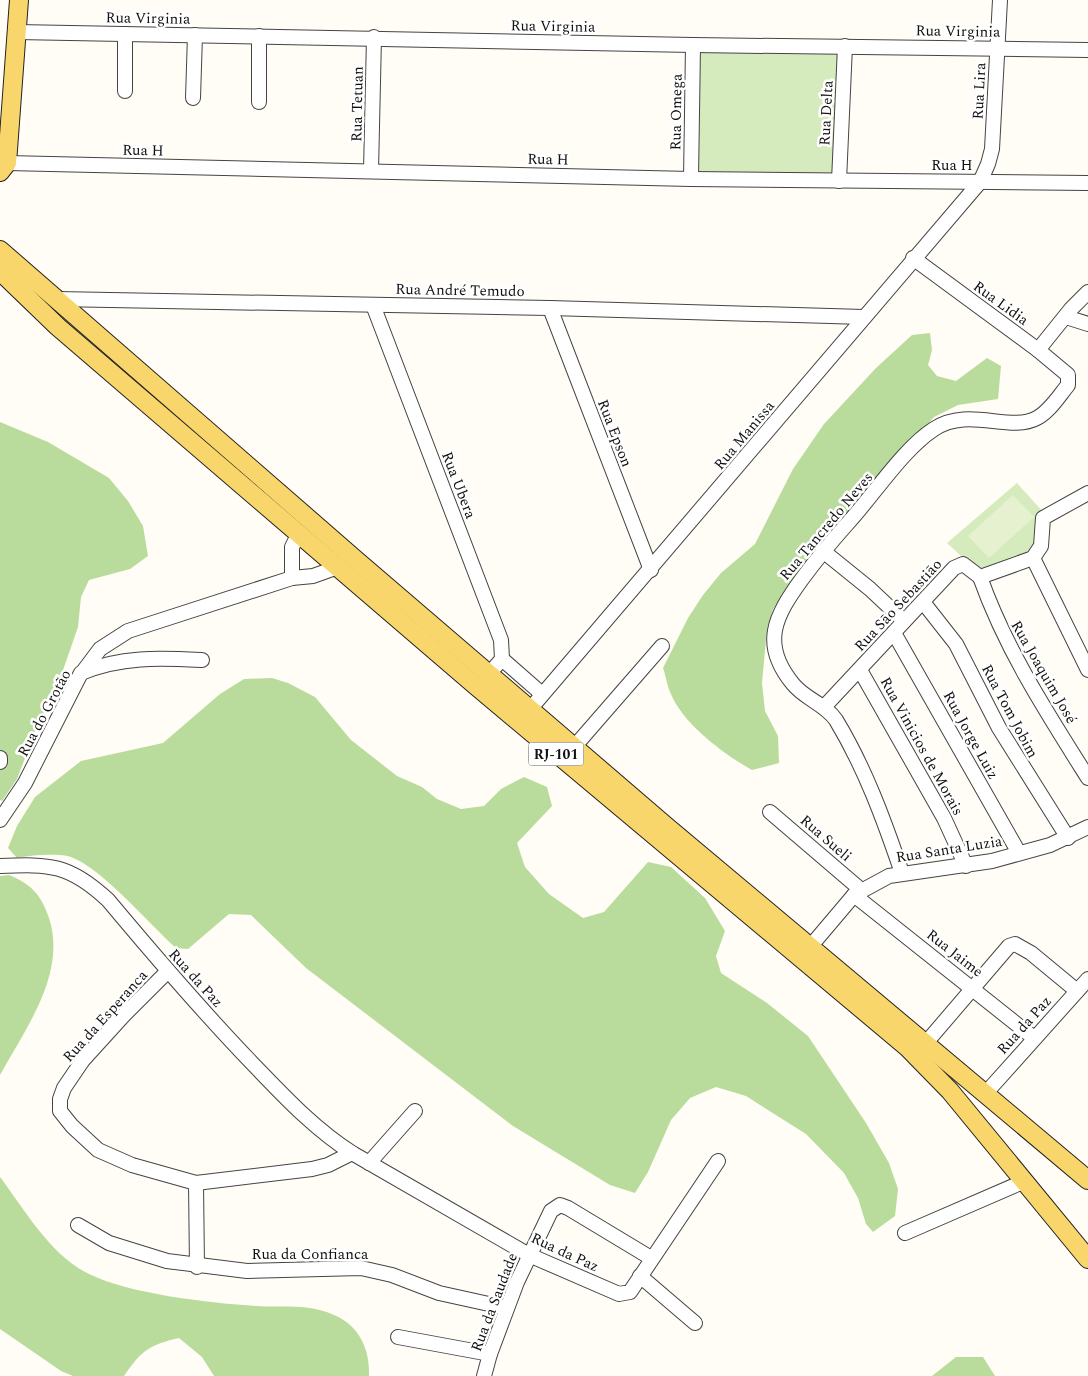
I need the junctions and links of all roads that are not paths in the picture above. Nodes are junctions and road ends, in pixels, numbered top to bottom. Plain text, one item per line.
1 (19, 0) edge
2 (1000, 0) edge
3 (17, 32) junction
4 (125, 34) junction
5 (195, 35) junction
6 (259, 36) junction
7 (374, 37) junction
8 (692, 45) junction
9 (845, 46) junction
10 (997, 48) junction
11 (1088, 50) edge
12 (125, 91) dead end
13 (193, 98) dead end
14 (259, 102) dead end
15 (4, 167) edge
16 (371, 171) junction
17 (691, 179) junction
18 (839, 181) junction
19 (980, 182) junction
20 (1088, 183) edge
21 (0, 250) edge
22 (913, 258) junction
23 (0, 271) edge
24 (1088, 292) edge
25 (57, 299) junction
26 (373, 305) junction
27 (550, 308) junction
28 (1066, 316) junction
29 (864, 317) junction
30 (1088, 324) edge
31 (1038, 350) junction
32 (1068, 375) joint
33 (1088, 493) edge
34 (299, 533) junction
35 (823, 551) junction
36 (1033, 558) junction
37 (338, 567) junction
38 (651, 570) junction
39 (980, 576) junction
40 (292, 578) junction
41 (923, 602) junction
42 (904, 621) junction
43 (894, 633) junction
44 (662, 646) dead end
45 (502, 659) junction
46 (202, 660) dead end
47 (860, 670) junction
48 (1088, 670) edge
49 (81, 673) junction
50 (489, 674) junction
51 (536, 701) junction
52 (824, 707) junction
53 (575, 746) junction
54 (1088, 778) edge
55 (770, 812) dead end
56 (0, 820) edge
57 (1088, 827) edge
58 (1068, 838) junction
59 (1019, 853) junction
60 (0, 866) edge
61 (966, 866) junction
62 (902, 873) junction
63 (857, 892) junction
64 (810, 947) junction
65 (168, 971) junction
66 (1088, 979) edge
67 (973, 988) junction
68 (1077, 991) junction
69 (1034, 1038) junction
70 (925, 1044) junction
71 (985, 1094) junction
72 (414, 1112) dead end
73 (352, 1153) junction
74 (718, 1161) dead end
75 (369, 1163) junction
76 (1088, 1180) edge
77 (1025, 1181) junction
78 (196, 1183) junction
79 (78, 1225) dead end
80 (905, 1234) dead end
81 (529, 1254) junction
82 (1087, 1257) edge
83 (651, 1258) junction
84 (197, 1266) junction
85 (640, 1276) junction
86 (507, 1308) junction
87 (695, 1323) dead end
88 (398, 1337) dead end
89 (490, 1354) junction
90 (484, 1376) edge

1 - 3 main road
2 - 10 street, Rua Lira
3 - 4 street, Rua Virginia
3 - 15 main road
4 - 5 street, Rua Virginia
4 - 12 street
5 - 6 street, Rua Virginia
5 - 13 street
6 - 7 street, Rua Virginia
6 - 14 street
7 - 8 street, Rua Virginia
7 - 16 street, Rua Tetuan
8 - 9 street, Rua Virginia
8 - 17 street, Rua Omega
9 - 10 street, Rua Virginia
9 - 18 street, Rua Delta
10 - 11 street, Rua Virginia
10 - 19 street, Rua Lira
15 - 16 street, Rua H
16 - 17 street, Rua H
17 - 18 street, Rua H
18 - 19 street, Rua H
19 - 20 street, Rua H
19 - 22 street, Rua Manissa
21 - 25 main road, RJ-101
22 - 29 street, Rua Manissa
22 - 31 street, Rua Lidia
23 - 34 main road, RJ-101
24 - 28 street
25 - 26 street, Rua André Temudo
25 - 50 main road, RJ-101
26 - 27 street, Rua André Temudo
26 - 45 street, Rua Ubera
27 - 29 street, Rua André Temudo
27 - 38 street, Rua Epson
28 - 30 street
28 - 31 street
29 - 38 street, Rua Manissa
31 - 32 street, Rua Lidia
32 - 35 street, Rua Tancredo Neves
33 - 36 street
34 - 37 main road, RJ-101
34 - 40 street
35 - 42 street
35 - 52 street, Rua Tancredo Neves
36 - 39 street
36 - 48 street
37 - 40 street
37 - 77 main road, RJ-101
38 - 51 street, Rua Manissa
39 - 41 street, Rua Sāo Sebastiāo
39 - 54 street, Rua Joaquim José
40 - 49 street
41 - 42 street, Rua Sāo Sebastiāo
41 - 58 street, Rua Tom Jobim
42 - 43 street, Rua Sāo Sebastiāo
43 - 47 street, Rua Sāo Sebastiāo
43 - 59 street, Rua Jorge Luiz
44 - 53 street
45 - 50 street
45 - 51 street
46 - 49 street, Rua do Grotão
47 - 52 street, Rua Sāo Sebastiāo
47 - 61 street, Rua Vinicios de Morais
49 - 56 street, Rua do Grotão
50 - 51 main road, RJ-101
51 - 53 main road, RJ-101
52 - 62 street, Rua Tancredo Neves
53 - 64 main road, RJ-101
55 - 63 street, Rua Sueli
57 - 58 street, Rua Santa Luzia
58 - 59 street, Rua Santa Luzia
59 - 61 street, Rua Santa Luzia
60 - 65 street, Rua da Paz
61 - 62 street, Rua Santa Luzia
62 - 63 street, Rua Santa Luzia
63 - 64 street, Rua Santa Luzia
63 - 67 street, Rua Jaime
64 - 70 main road, RJ-101
65 - 73 street, Rua da Paz
65 - 78 street, Rua da Esperanca
66 - 68 street, Rua da Paz
67 - 68 street
67 - 69 street, Rua Jaime
67 - 70 street
68 - 69 street, Rua da Paz
69 - 71 street, Rua da Paz
70 - 71 main road, RJ-101
71 - 76 main road, RJ-101
72 - 75 street
73 - 75 street, Rua da Paz
73 - 78 street
74 - 83 street, Rua da Paz
75 - 81 street, Rua da Paz
77 - 80 street
77 - 82 main road, RJ-101
78 - 84 street
79 - 84 street, Rua da Confianca
81 - 83 street, Rua da Saudade
81 - 85 street, Rua da Paz
81 - 86 street, Rua da Saudade
83 - 85 street, Rua da Paz
84 - 86 street, Rua da Confianca
85 - 87 street
86 - 89 street, Rua da Saudade
88 - 89 street
89 - 90 street, Rua da Saudade

